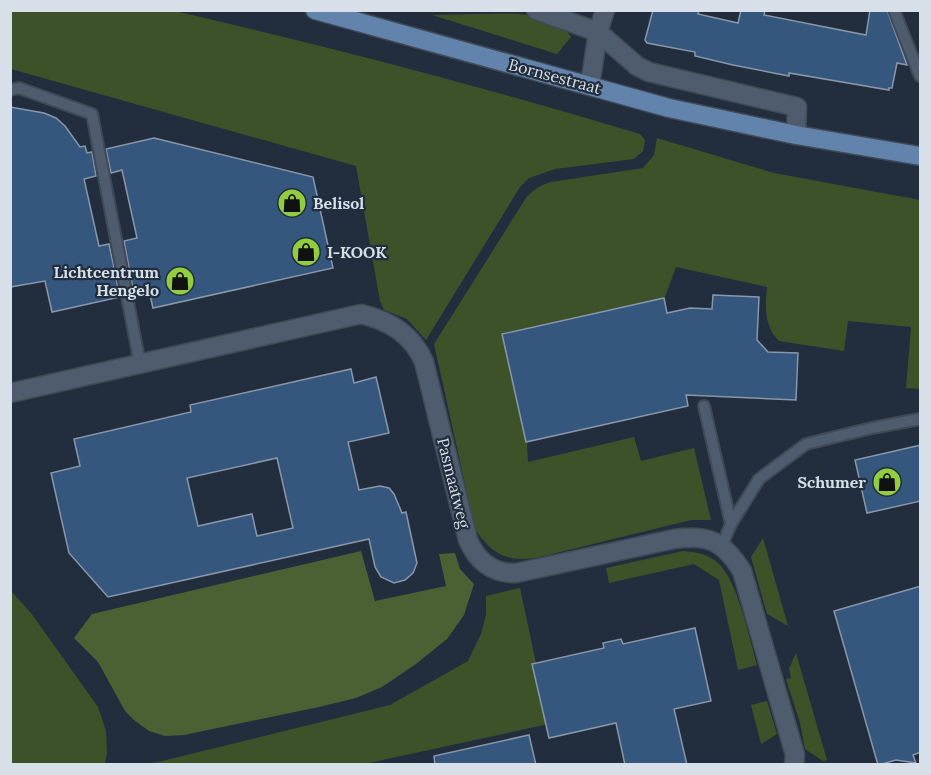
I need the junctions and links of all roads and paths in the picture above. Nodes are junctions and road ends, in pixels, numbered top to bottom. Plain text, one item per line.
1 (315, 10) edge
2 (536, 10) edge
3 (605, 10) edge
4 (894, 10) edge
5 (598, 32) junction
6 (920, 74) edge
7 (590, 85) junction
8 (10, 90) edge
9 (796, 135) junction
10 (921, 156) edge
11 (140, 364) junction
12 (10, 393) edge
13 (704, 406) dead end
14 (921, 419) edge
15 (731, 524) junction
16 (722, 545) junction
17 (794, 765) edge

1 - 7 main road, Bornsestraat
2 - 5 street
3 - 5 street
4 - 6 lane
5 - 7 street
5 - 9 street
7 - 9 main road, Bornsestraat
8 - 11 lane
9 - 10 main road, Bornsestraat
11 - 12 street, Pasmaatweg
11 - 16 street, Pasmaatweg
13 - 15 lane
14 - 15 lane
15 - 16 lane
16 - 17 street

